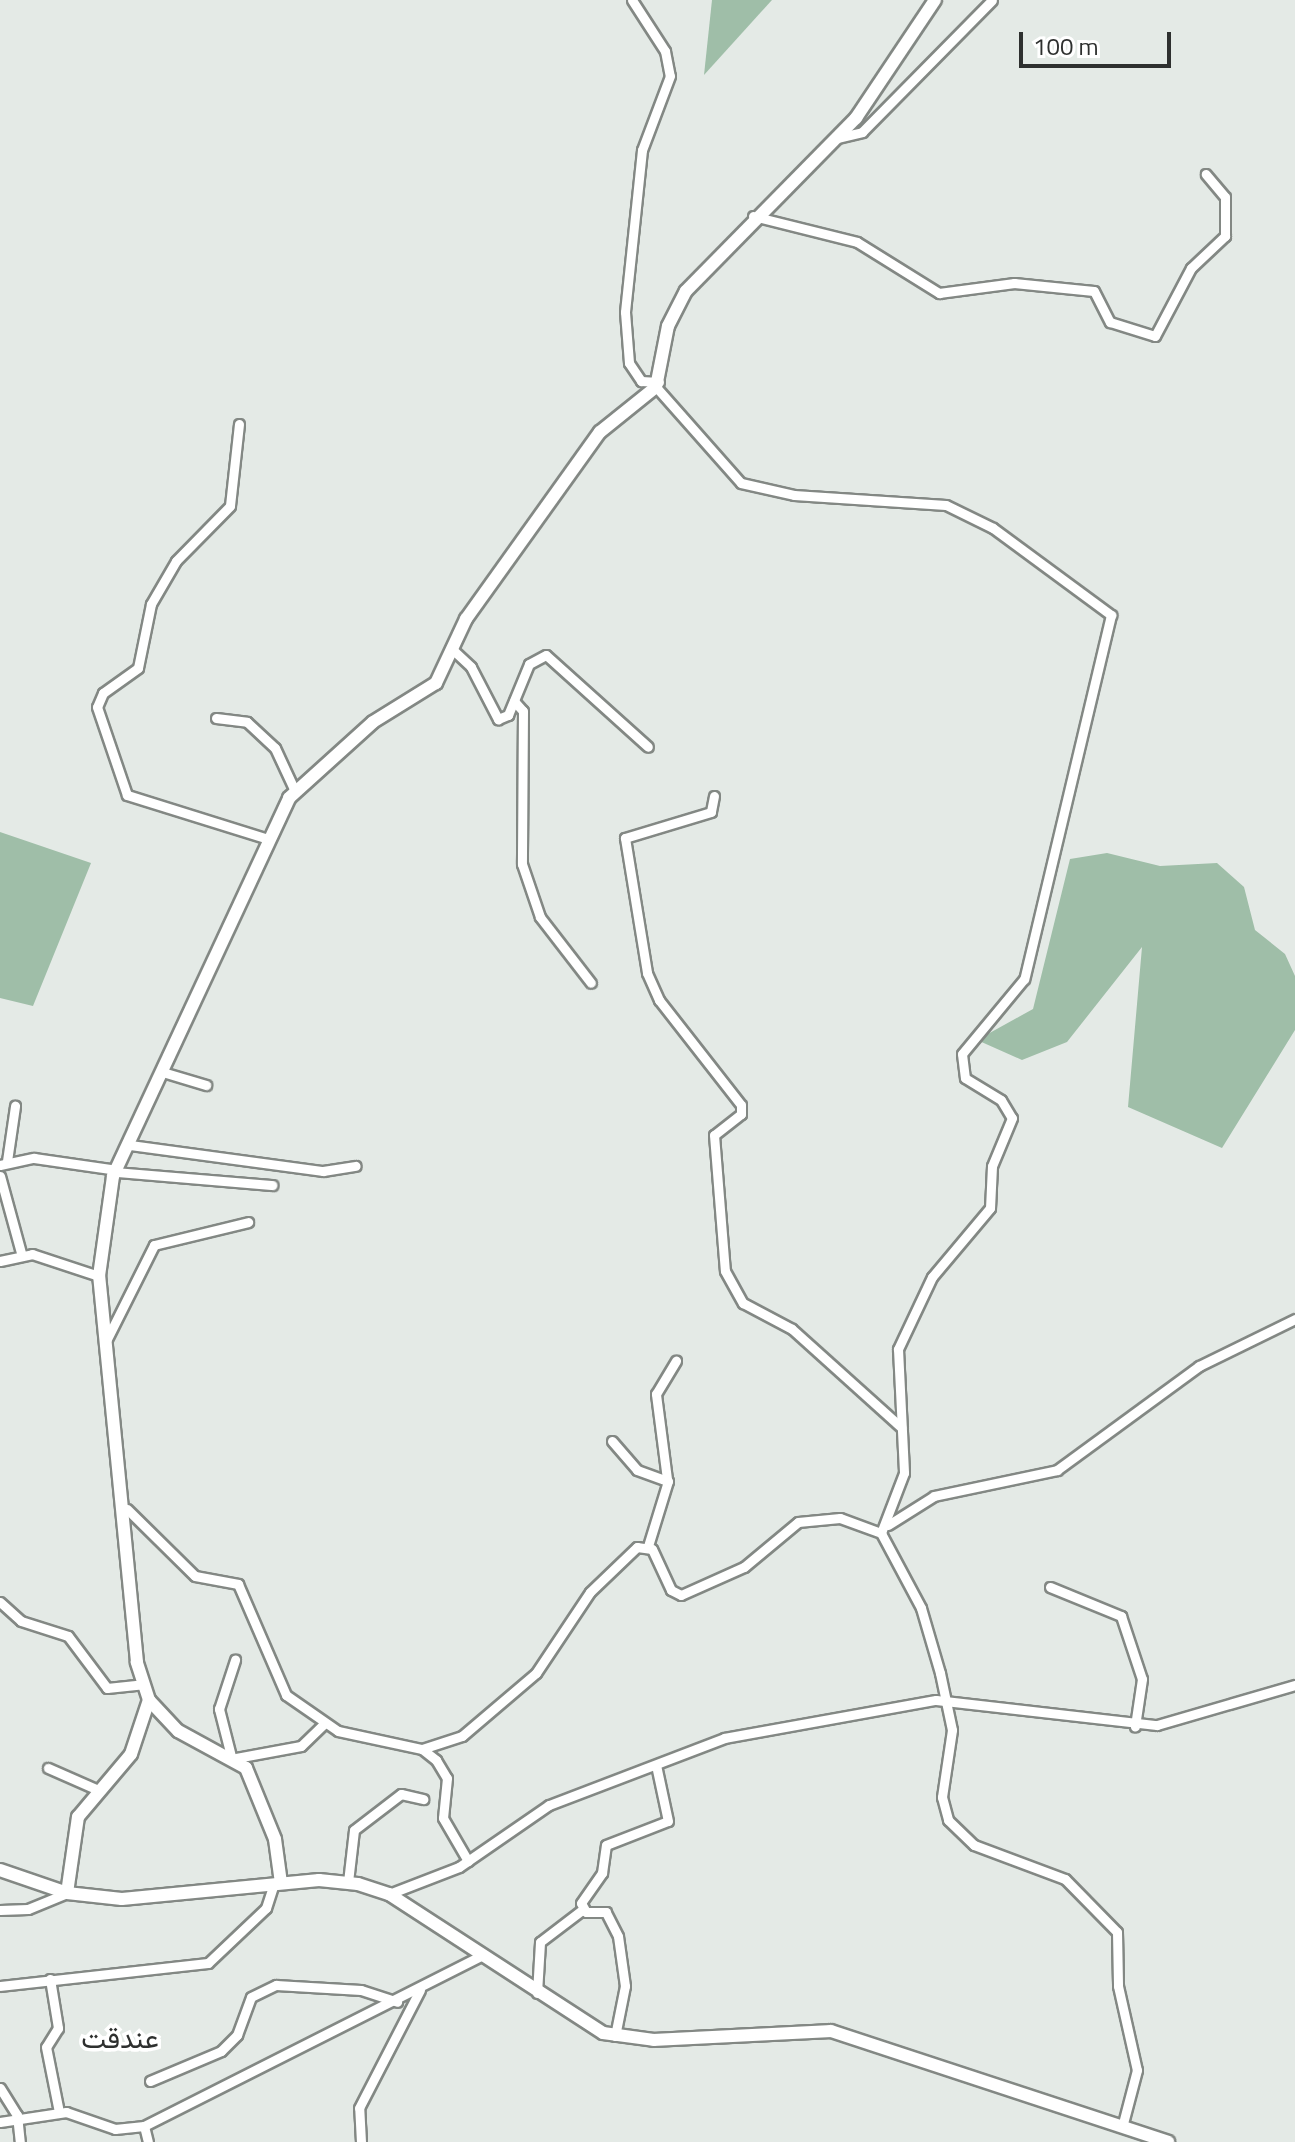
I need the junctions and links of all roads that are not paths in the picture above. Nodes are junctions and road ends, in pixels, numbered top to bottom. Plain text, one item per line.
1 (632, 0) edge
2 (935, 0) edge
3 (992, 0) edge
4 (837, 138) junction
5 (1206, 174) dead end
6 (753, 216) junction
7 (657, 384) junction
8 (239, 424) dead end
9 (452, 649) junction
10 (514, 701) junction
11 (216, 718) dead end
12 (648, 747) dead end
13 (295, 791) junction
14 (714, 796) dead end
15 (265, 838) junction
16 (591, 983) dead end
17 (166, 1073) junction
18 (206, 1085) dead end
19 (15, 1106) dead end
20 (130, 1145) junction
21 (4, 1163) edge
22 (356, 1166) dead end
23 (117, 1171) junction
24 (0, 1176) edge
25 (272, 1185) dead end
26 (248, 1222) dead end
27 (21, 1253) junction
28 (0, 1261) edge
29 (99, 1276) junction
30 (1295, 1319) edge
31 (106, 1343) junction
32 (676, 1361) dead end
33 (901, 1427) junction
34 (612, 1441) dead end
35 (667, 1479) junction
36 (127, 1509) junction
37 (882, 1532) junction
38 (648, 1546) junction
39 (1050, 1587) dead end
40 (0, 1602) edge
41 (235, 1660) dead end
42 (143, 1684) junction
43 (1295, 1685) edge
44 (149, 1700) junction
45 (945, 1701) junction
46 (325, 1723) junction
47 (1135, 1726) junction
48 (422, 1749) junction
49 (233, 1757) junction
50 (656, 1765) junction
51 (48, 1768) dead end
52 (98, 1790) junction
53 (423, 1799) dead end
54 (468, 1861) junction
55 (0, 1870) edge
56 (348, 1882) junction
57 (277, 1884) junction
58 (67, 1893) junction
59 (389, 1894) junction
60 (0, 1910) edge
61 (582, 1910) junction
62 (482, 1955) junction
63 (50, 1979) junction
64 (0, 1986) edge
65 (420, 1990) junction
66 (538, 1996) junction
67 (397, 2002) junction
68 (615, 2036) junction
69 (150, 2081) dead end
70 (0, 2088) edge
71 (59, 2112) junction
72 (17, 2115) junction
73 (0, 2122) edge
74 (144, 2126) junction
75 (1122, 2127) junction
76 (20, 2142) edge
77 (148, 2142) edge
78 (361, 2142) edge
79 (1168, 2142) edge

1 - 7 street
2 - 4 street
3 - 4 street
4 - 6 street
5 - 6 street
6 - 7 street
7 - 9 street
7 - 33 street
8 - 15 street
9 - 10 street
9 - 13 street
10 - 12 street
10 - 16 street
11 - 13 street
13 - 15 street
14 - 33 street
15 - 17 street
17 - 18 street
17 - 20 street
19 - 21 street
20 - 22 street
20 - 23 street
21 - 23 street
23 - 25 street
23 - 29 street
24 - 27 street
26 - 31 street
27 - 28 street
27 - 29 street
29 - 31 street
30 - 37 street
31 - 36 street
32 - 35 street
33 - 37 street
34 - 35 street
35 - 38 street
36 - 42 street
36 - 46 street
37 - 38 street
37 - 45 street
38 - 48 street
39 - 47 street
40 - 42 street
41 - 49 street
42 - 44 street
43 - 47 street
44 - 49 street
44 - 52 street
45 - 47 street
45 - 50 street
45 - 75 street
46 - 48 street
46 - 49 street
48 - 54 street
49 - 57 street
50 - 54 street
50 - 61 street
51 - 52 street
52 - 58 street
53 - 56 street
54 - 59 street
55 - 58 street
56 - 57 street
56 - 59 street
57 - 58 street
57 - 63 street
58 - 60 street
59 - 62 street
61 - 66 street
61 - 68 street
62 - 65 street
62 - 66 street
63 - 64 street
63 - 71 street
65 - 67 street
65 - 78 street
66 - 68 street
67 - 69 street
67 - 74 street
68 - 75 street
70 - 72 street
71 - 72 street
71 - 74 street
72 - 73 street
72 - 76 street
74 - 77 street
75 - 79 street

